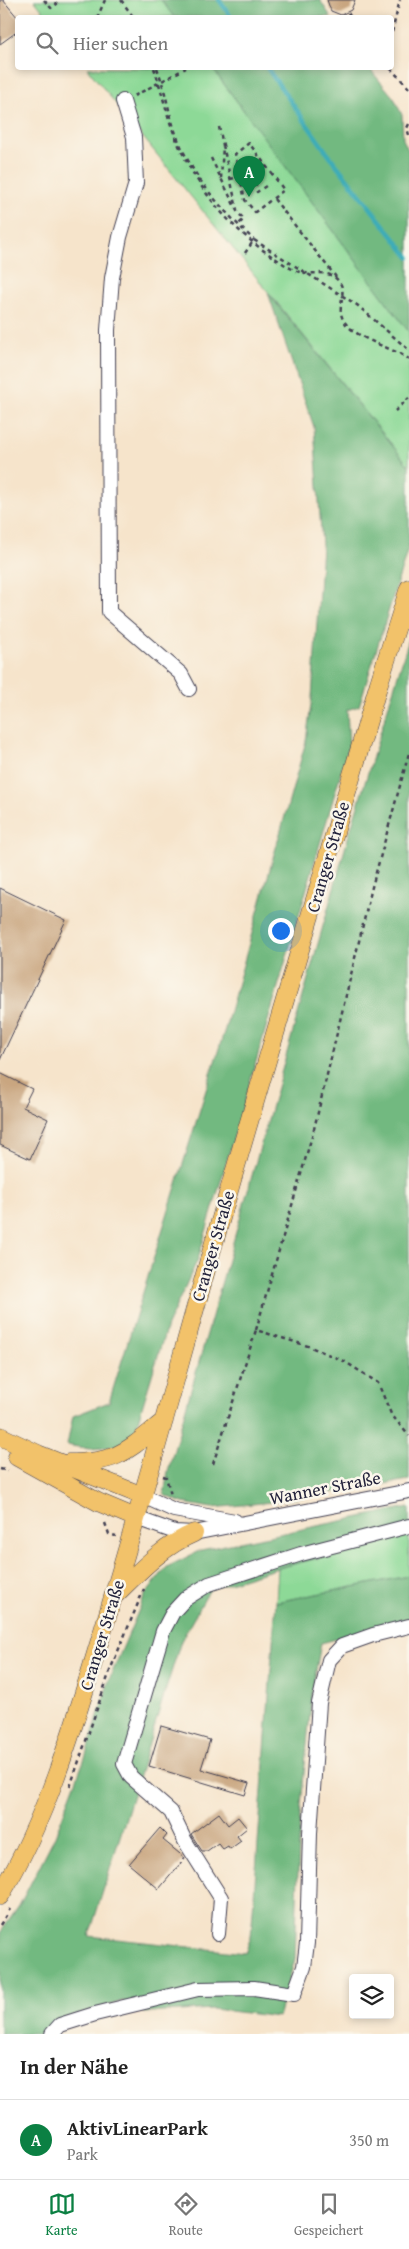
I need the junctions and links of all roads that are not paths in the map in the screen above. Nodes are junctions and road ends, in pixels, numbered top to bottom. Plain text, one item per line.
1 (124, 101) road end
2 (409, 588) edge
3 (189, 689) dead end
4 (164, 1421) junction
5 (0, 1436) edge
6 (0, 1449) edge
7 (36, 1460) junction
8 (57, 1470) junction
9 (409, 1491) edge
10 (143, 1496) junction
11 (136, 1518) junction
12 (248, 1522) junction
13 (409, 1526) edge
14 (194, 1534) junction
15 (114, 1596) junction
16 (409, 1626) edge
17 (0, 1896) edge
18 (218, 1934) dead end
19 (52, 2034) edge

1 - 3 street
2 - 4 main road, Cranger Straße
4 - 8 main road
4 - 10 main road, Cranger Straße
5 - 7 main road
6 - 7 main road
7 - 8 main road
8 - 10 main road
8 - 11 main road
9 - 12 street, Wanner Straße
10 - 11 main road, Cranger Straße
10 - 12 street, Wanner Straße
11 - 14 street, Wanner Straße
11 - 15 main road, Cranger Straße
12 - 14 street, Wanner Straße
13 - 18 street
14 - 15 main road
15 - 17 main road, Cranger Straße
16 - 19 street

